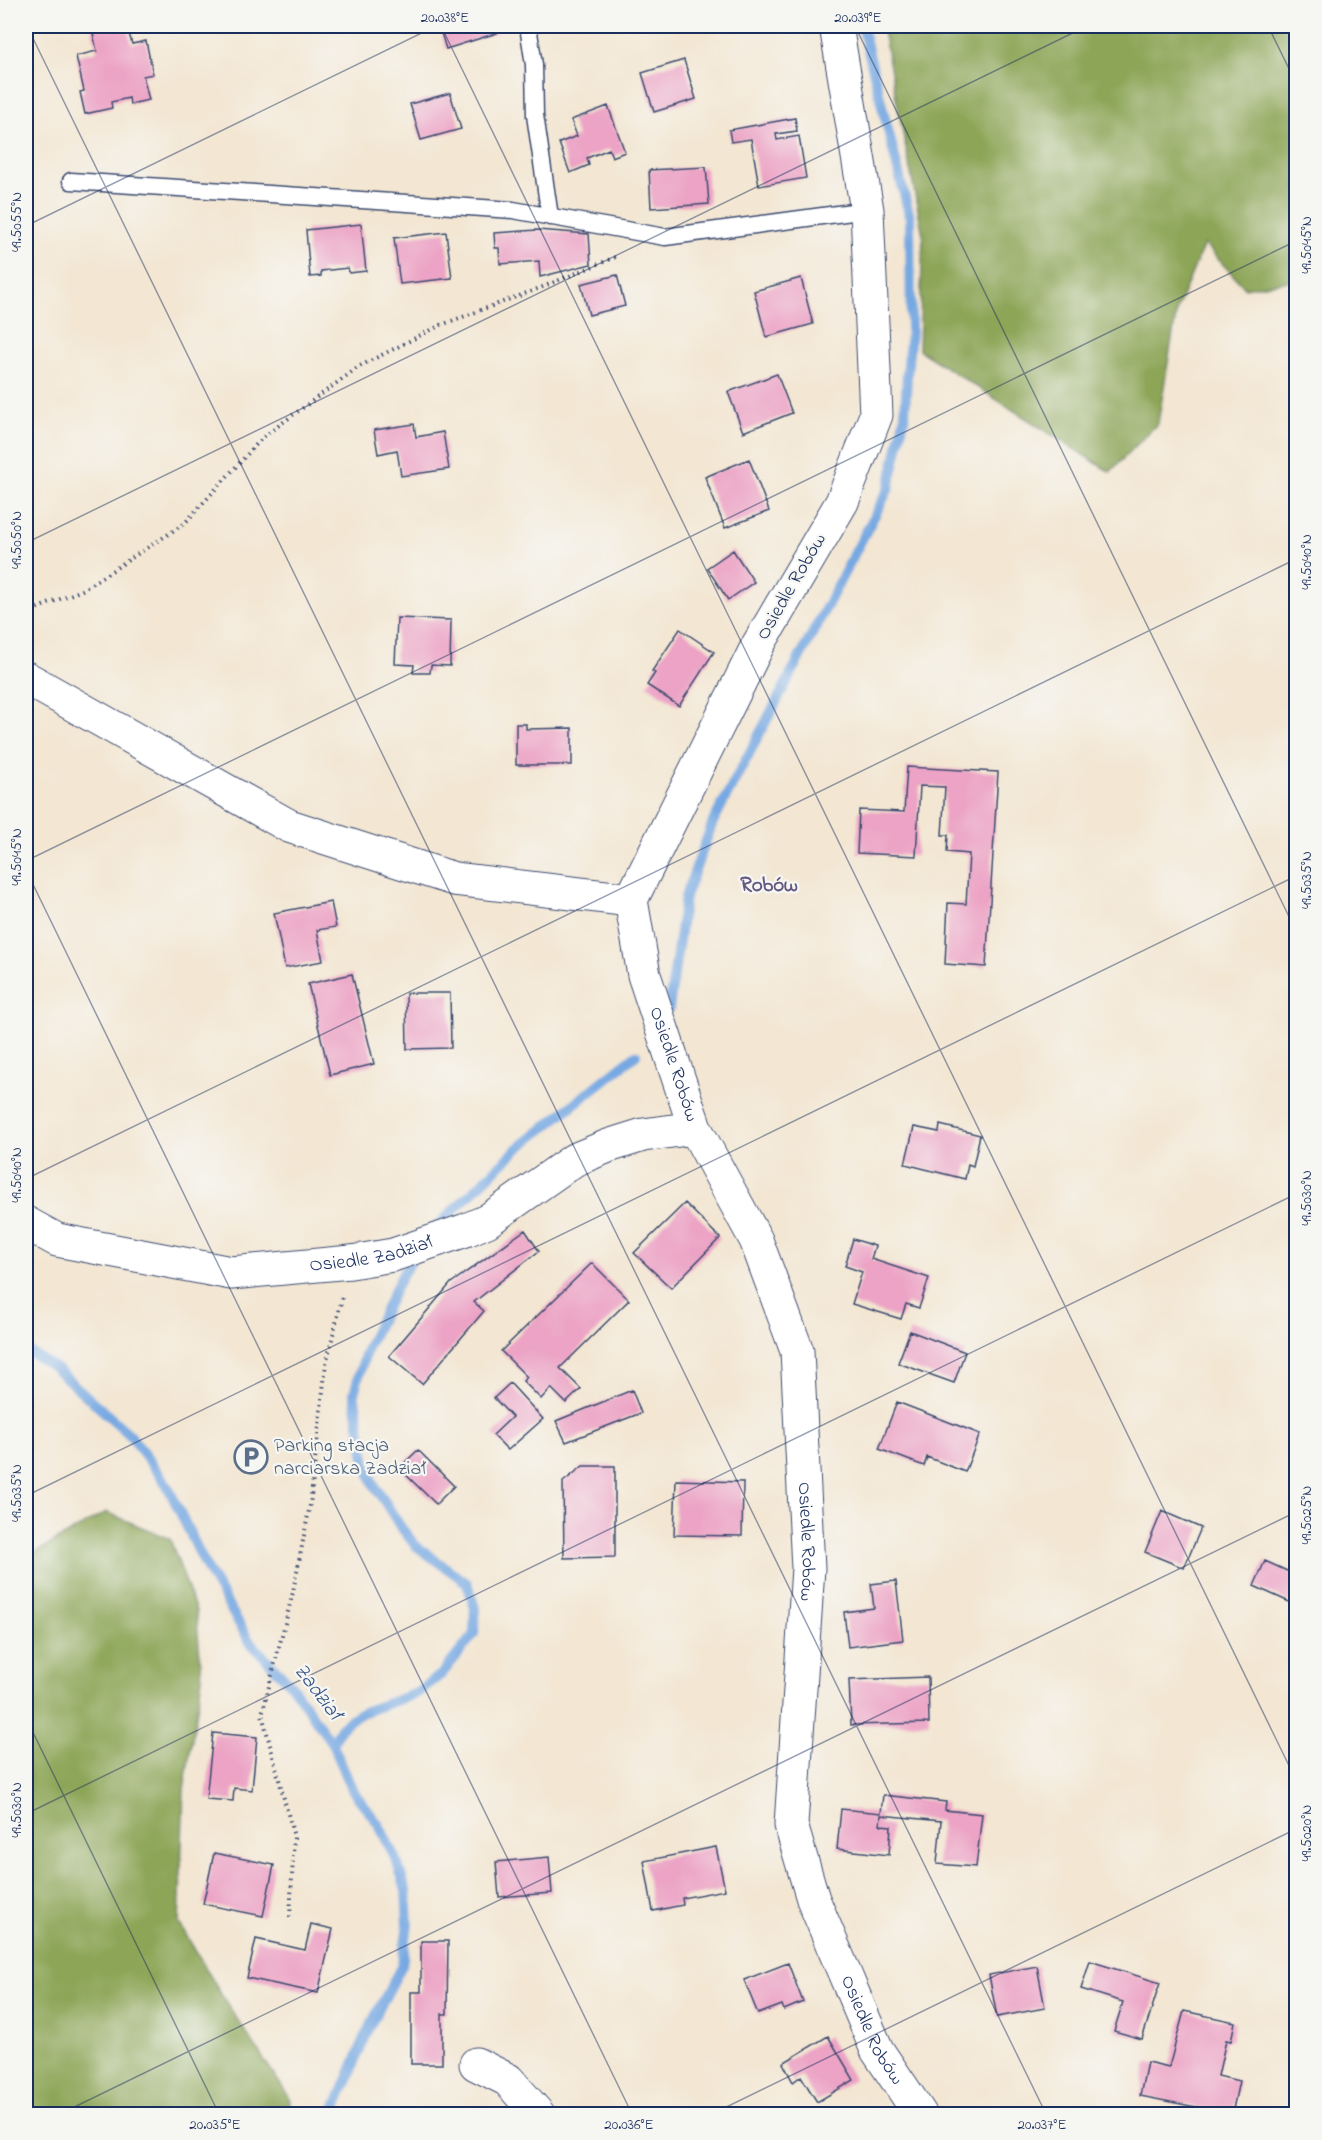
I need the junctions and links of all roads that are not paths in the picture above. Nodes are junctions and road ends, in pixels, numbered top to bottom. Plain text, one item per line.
1 (528, 26) edge
2 (836, 26) edge
3 (71, 180) dead end
4 (867, 210) junction
5 (549, 217) junction
6 (26, 678) edge
7 (631, 900) junction
8 (695, 1128) junction
9 (26, 1223) edge
10 (476, 2064) dead end
11 (538, 2115) edge
12 (920, 2115) edge

1 - 5 lane
2 - 4 street, Osiedle Robów
3 - 5 lane
4 - 5 lane
4 - 7 street, Osiedle Robów
6 - 7 street
7 - 8 street, Osiedle Robów
8 - 9 street, Osiedle Zadział
8 - 12 street, Osiedle Robów
10 - 11 street

